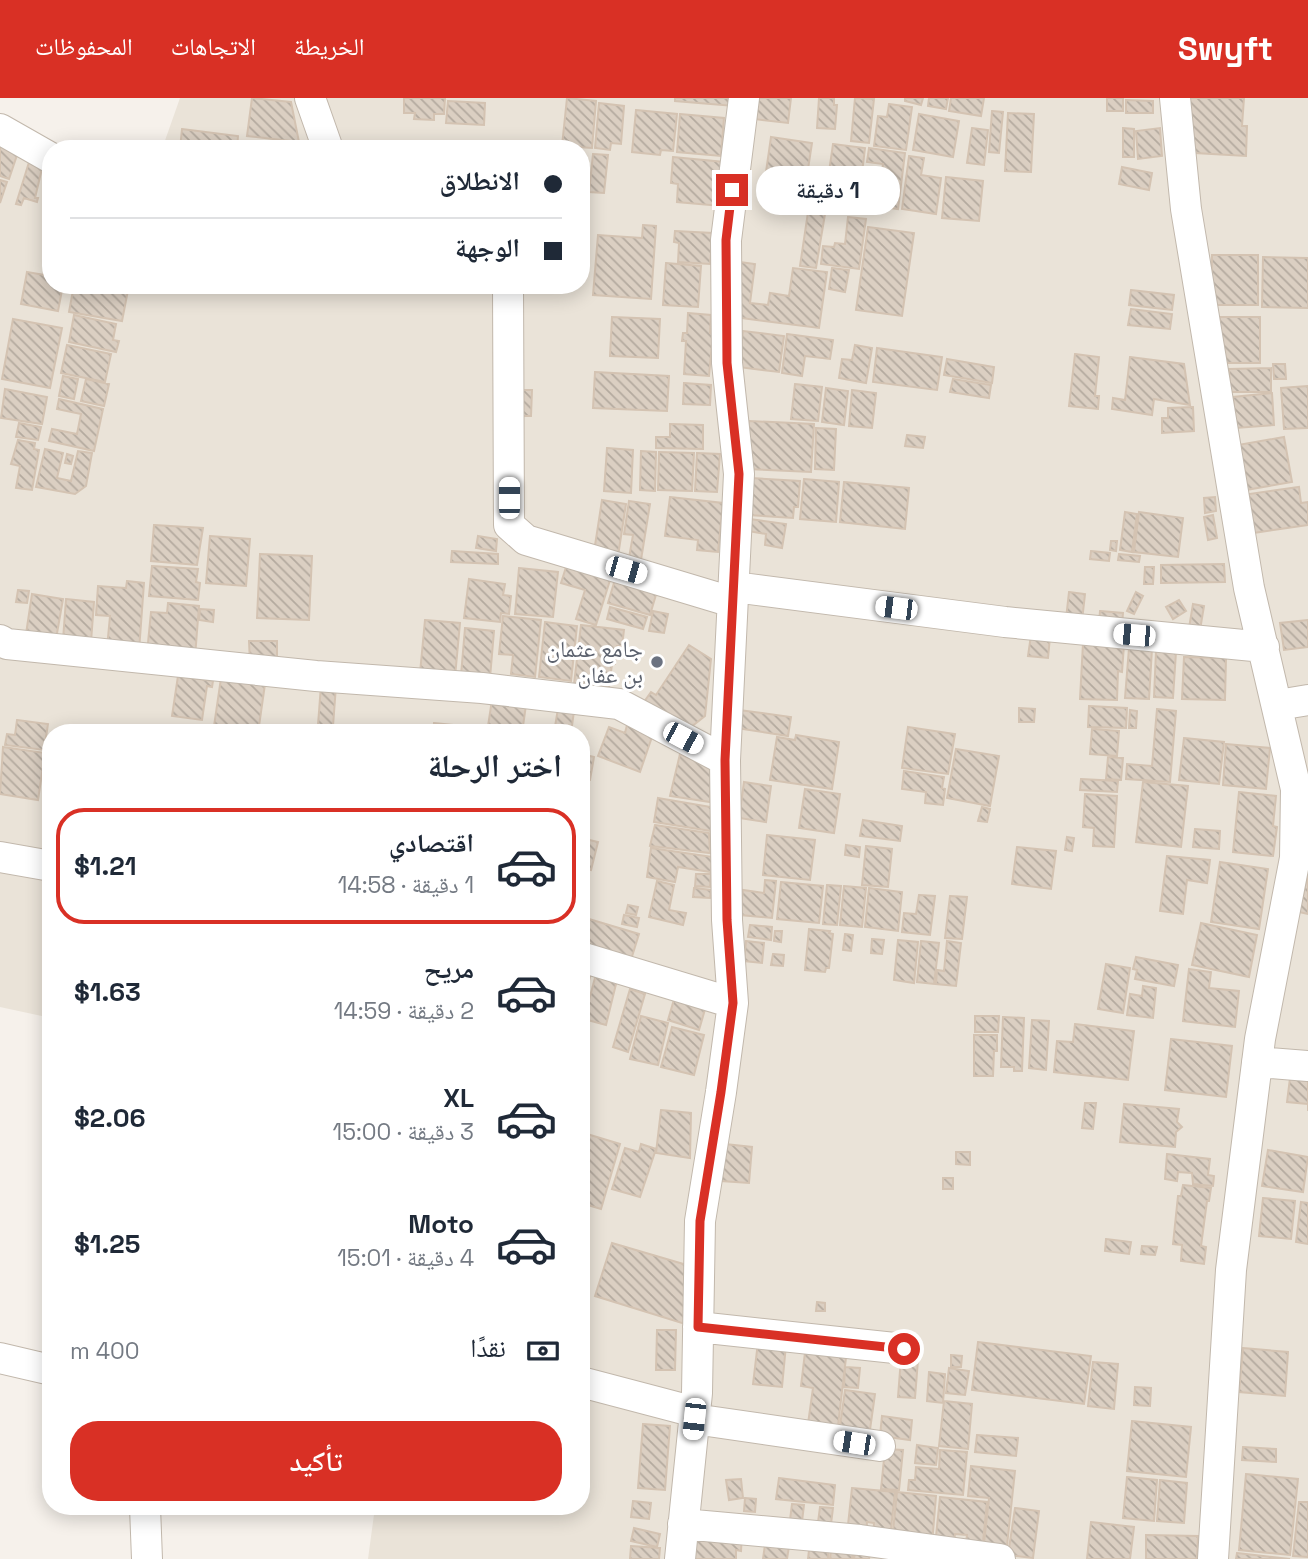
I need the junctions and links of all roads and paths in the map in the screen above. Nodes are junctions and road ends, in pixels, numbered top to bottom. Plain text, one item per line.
1 (310, 98) edge
2 (744, 98) edge
3 (1175, 98) edge
4 (0, 129) edge
5 (325, 140) edge
6 (42, 153) edge
7 (508, 294) edge
8 (733, 594) junction
9 (0, 640) edge
10 (1264, 647) junction
11 (1308, 700) edge
12 (1278, 705) junction
13 (725, 760) junction
14 (0, 857) edge
15 (42, 864) edge
16 (590, 960) edge
17 (733, 1003) junction
18 (1257, 1062) junction
19 (1308, 1066) edge
20 (698, 1327) junction
21 (904, 1349) dead end
22 (0, 1359) edge
23 (42, 1368) edge
24 (590, 1385) edge
25 (694, 1415) junction
26 (880, 1447) dead end
27 (145, 1515) edge
28 (683, 1524) junction
29 (147, 1559) edge
30 (680, 1559) edge
31 (1000, 1559) edge
32 (1213, 1559) edge

1 - 5 street
2 - 8 street
3 - 10 street
4 - 6 street
7 - 8 street
8 - 10 street
8 - 13 street
9 - 13 street
10 - 12 street
11 - 12 street
12 - 18 street
13 - 17 street
14 - 15 street
16 - 17 street
17 - 20 street
18 - 19 street
18 - 32 street
20 - 21 street
20 - 25 street
22 - 23 street
24 - 25 street
25 - 26 street
25 - 28 street
27 - 29 street
28 - 30 street
28 - 31 street

